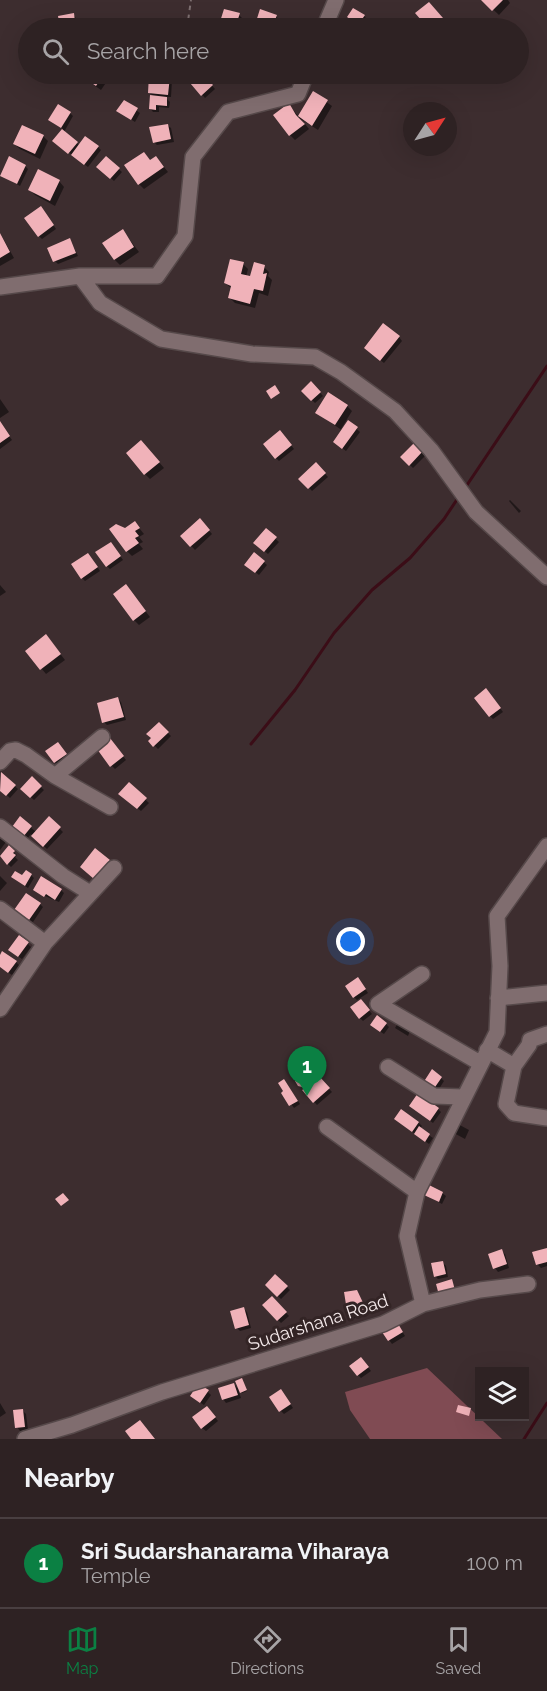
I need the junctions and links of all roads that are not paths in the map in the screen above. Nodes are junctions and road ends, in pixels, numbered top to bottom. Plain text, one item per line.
1 (336, 0) edge
2 (328, 18) edge
3 (302, 84) edge
4 (80, 276) junction
5 (0, 287) edge
6 (547, 577) edge
7 (102, 737) dead end
8 (0, 762) edge
9 (55, 776) junction
10 (110, 807) dead end
11 (0, 827) edge
12 (547, 846) edge
13 (114, 868) dead end
14 (90, 893) junction
15 (0, 909) edge
16 (45, 943) junction
17 (422, 974) dead end
18 (5, 990) edge
19 (547, 993) edge
20 (498, 998) junction
21 (0, 1009) edge
22 (547, 1034) edge
23 (484, 1056) junction
24 (514, 1066) junction
25 (388, 1067) dead end
26 (463, 1097) junction
27 (547, 1118) edge
28 (327, 1127) dead end
29 (417, 1192) junction
30 (528, 1284) dead end
31 (423, 1304) junction
32 (25, 1439) edge

1 - 2 street
3 - 4 street
4 - 5 street
4 - 6 street
7 - 9 street
8 - 9 street
9 - 10 street
11 - 14 street
12 - 20 street
13 - 14 street
14 - 16 street
15 - 16 street
16 - 18 street
17 - 23 street
18 - 21 street
19 - 20 street
20 - 23 street
22 - 24 street
23 - 24 street
23 - 26 street
24 - 27 street
25 - 26 street
26 - 29 street
28 - 29 street
29 - 31 street
30 - 31 street, Sudarshana Road
31 - 32 street, Sudarshana Road

